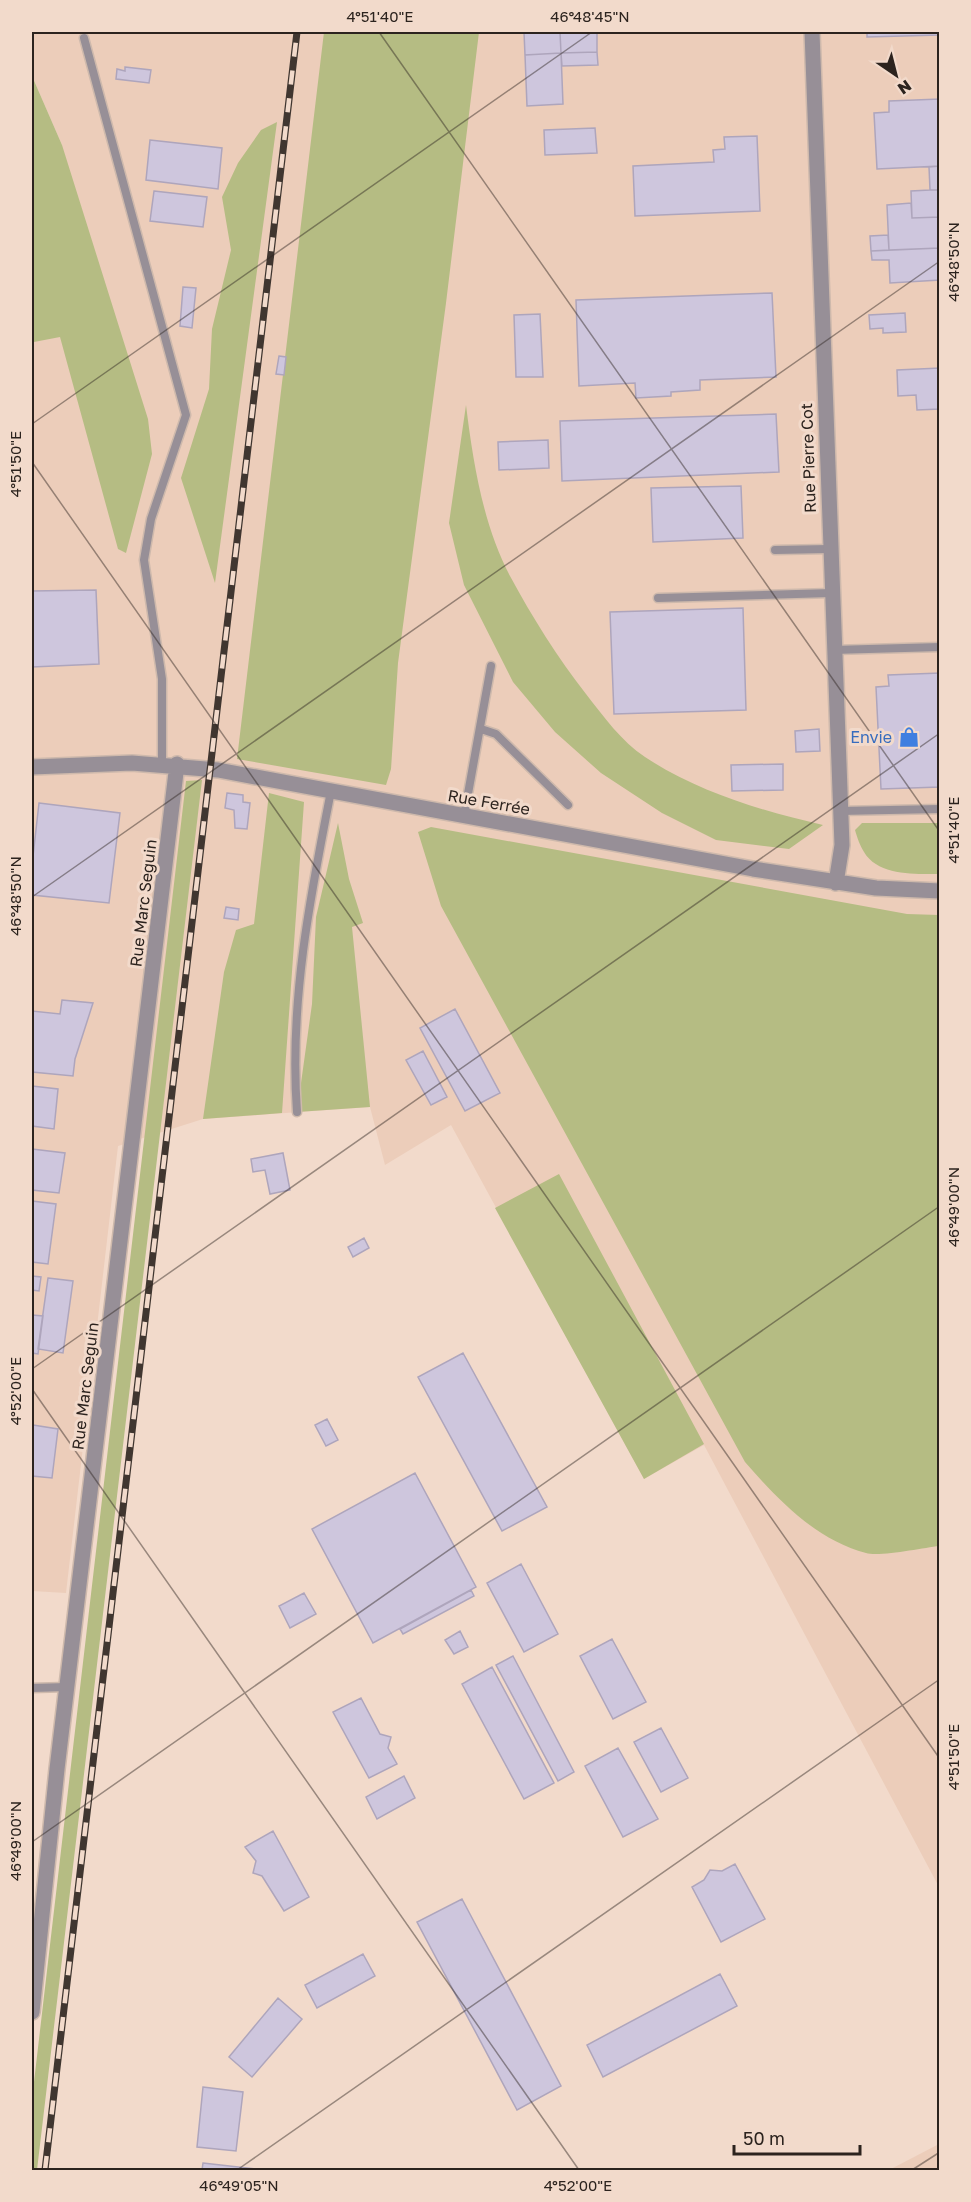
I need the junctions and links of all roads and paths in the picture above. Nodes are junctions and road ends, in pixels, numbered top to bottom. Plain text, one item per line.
1 (812, 32) edge
2 (84, 38) dead end
3 (830, 549) junction
4 (775, 550) dead end
5 (831, 593) junction
6 (658, 598) dead end
7 (939, 647) edge
8 (833, 650) junction
9 (491, 666) dead end
10 (480, 729) junction
11 (170, 764) junction
12 (32, 767) edge
13 (331, 791) junction
14 (568, 805) dead end
15 (939, 809) edge
16 (839, 810) junction
17 (464, 816) junction
18 (836, 883) junction
19 (939, 891) edge
20 (297, 1113) dead end
21 (67, 1687) junction
22 (32, 1688) edge
23 (32, 2004) edge

1 - 3 street, Rue Pierre Cot
2 - 11 lane
3 - 4 lane
3 - 5 street, Rue Pierre Cot
5 - 6 lane
5 - 8 street, Rue Pierre Cot
7 - 8 lane
8 - 16 street, Rue Pierre Cot
9 - 10 lane
10 - 14 lane
10 - 17 lane
11 - 12 street, Rue Ferrée
11 - 13 street, Rue Ferrée
11 - 21 street, Rue Marc Seguin
13 - 17 street, Rue Ferrée
13 - 20 lane
15 - 16 lane
16 - 18 street, Rue Pierre Cot
17 - 18 street, Rue Ferrée
18 - 19 street, Rue Ferrée
21 - 22 lane
21 - 23 street, Rue Marc Seguin

